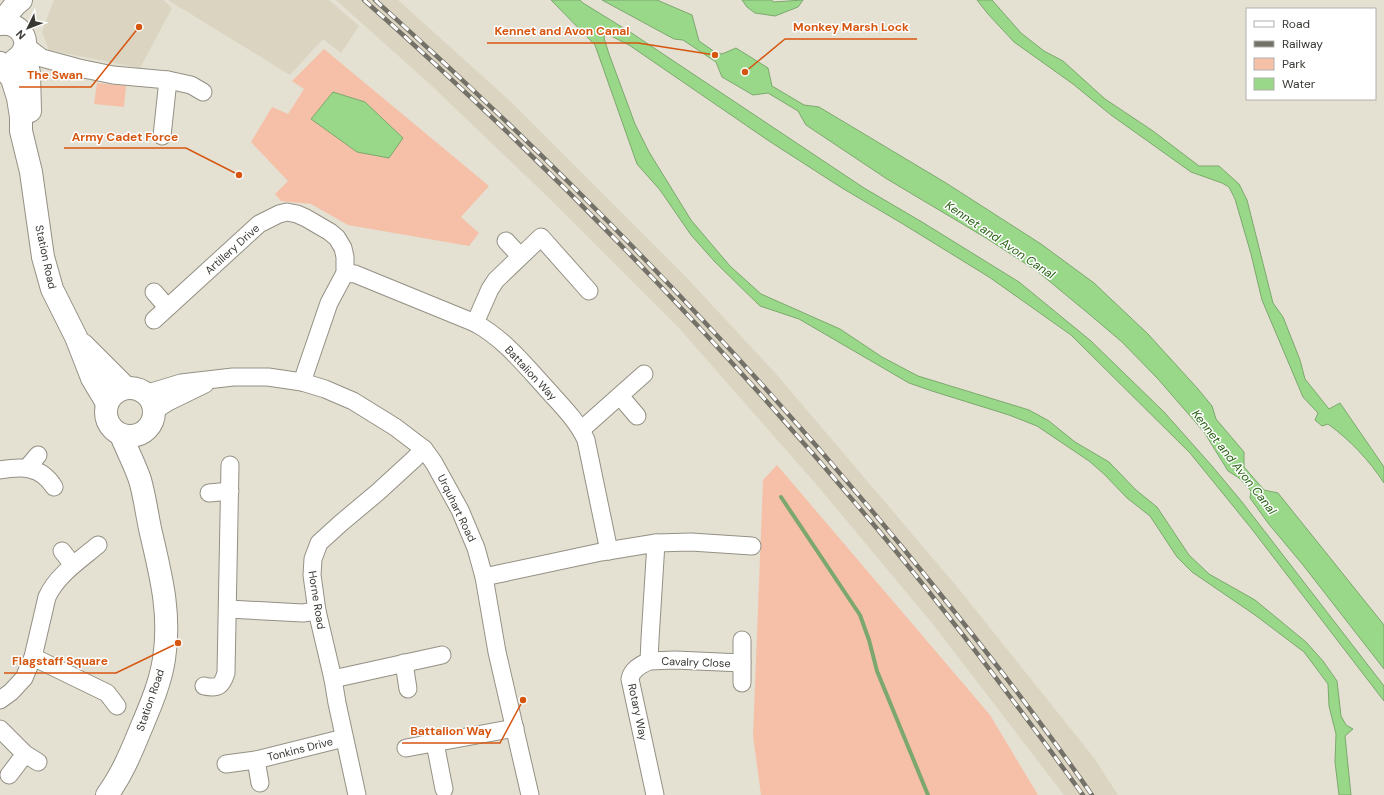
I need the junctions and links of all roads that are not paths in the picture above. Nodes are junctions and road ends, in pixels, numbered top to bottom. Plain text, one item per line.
1 (21, 0) edge
2 (30, 0) edge
3 (13, 34) edge
4 (0, 62) edge
5 (168, 80) junction
6 (0, 84) edge
7 (204, 92) dead end
8 (21, 132) junction
9 (162, 136) dead end
10 (32, 172) junction
11 (506, 241) dead end
12 (520, 256) junction
13 (345, 272) junction
14 (589, 291) dead end
15 (154, 292) dead end
16 (167, 307) junction
17 (154, 320) dead end
18 (475, 323) junction
19 (76, 337) junction
20 (644, 374) dead end
21 (302, 382) junction
22 (620, 396) junction
23 (107, 403) junction
24 (143, 405) junction
25 (637, 416) dead end
26 (581, 430) junction
27 (121, 435) junction
28 (424, 449) junction
29 (38, 455) dead end
30 (230, 465) dead end
31 (27, 468) junction
32 (0, 470) edge
33 (140, 480) junction
34 (54, 486) dead end
35 (230, 491) junction
36 (209, 493) dead end
37 (656, 543) junction
38 (98, 545) dead end
39 (752, 546) dead end
40 (62, 551) dead end
41 (609, 551) junction
42 (74, 565) junction
43 (484, 577) junction
44 (228, 608) junction
45 (317, 611) junction
46 (742, 640) dead end
47 (442, 655) dead end
48 (33, 657) junction
49 (650, 660) junction
50 (404, 663) junction
51 (742, 663) junction
52 (333, 679) junction
53 (742, 683) dead end
54 (204, 686) dead end
55 (408, 689) dead end
56 (0, 700) edge
57 (117, 706) dead end
58 (515, 728) junction
59 (0, 729) edge
60 (344, 738) junction
61 (435, 743) junction
62 (406, 748) dead end
63 (256, 760) junction
64 (226, 764) dead end
65 (9, 775) dead end
66 (260, 783) dead end
67 (444, 789) dead end
68 (107, 795) edge
69 (357, 795) edge
70 (530, 795) edge
71 (656, 795) edge

1 - 3 street, Station Road
2 - 3 street, Station Road
3 - 4 street, Station Road
3 - 5 street
3 - 10 street, Station Road
4 - 8 street, Station Road
5 - 7 street
5 - 9 street
6 - 8 street
8 - 10 street, Station Road
10 - 19 street, Station Road
11 - 12 street
12 - 14 street
12 - 18 street
13 - 16 street, Artillery Drive
13 - 18 street, Battalion Way
13 - 21 street, Artillery Drive
15 - 16 street
16 - 17 street, Artillery Drive
18 - 26 street, Battalion Way
19 - 23 street, Station Road
19 - 24 street, Station Road
20 - 22 street
21 - 24 street, Urquhart Road
21 - 28 street, Urquhart Road
22 - 25 street
22 - 26 street
23 - 24 street
23 - 27 street, Station Road
24 - 27 street
24 - 33 street, Station Road
26 - 41 street, Battalion Way
27 - 33 street, Station Road
28 - 43 street, Urquhart Road
28 - 45 street, Horne Road
29 - 31 street
30 - 35 street
31 - 32 street
31 - 34 street
33 - 68 street, Station Road
35 - 36 street
35 - 44 street
37 - 39 street
37 - 41 street
37 - 49 street
38 - 42 street
40 - 42 street
41 - 43 street
42 - 48 street
43 - 58 street, Urquhart Road
44 - 45 street
44 - 54 street
45 - 52 street, Horne Road
46 - 51 street, Cavalry Close
47 - 50 street
48 - 56 street
48 - 57 street
49 - 51 street, Cavalry Close
49 - 71 street, Rotary Way
50 - 52 street
50 - 55 street
51 - 53 street, Cavalry Close
52 - 60 street, Horne Road
58 - 61 street
58 - 70 street, Urquhart Road
59 - 65 street
60 - 63 street, Tonkins Drive
60 - 69 street, Horne Road
61 - 62 street
61 - 67 street
63 - 64 street, Tonkins Drive
63 - 66 street, Tonkins Drive

